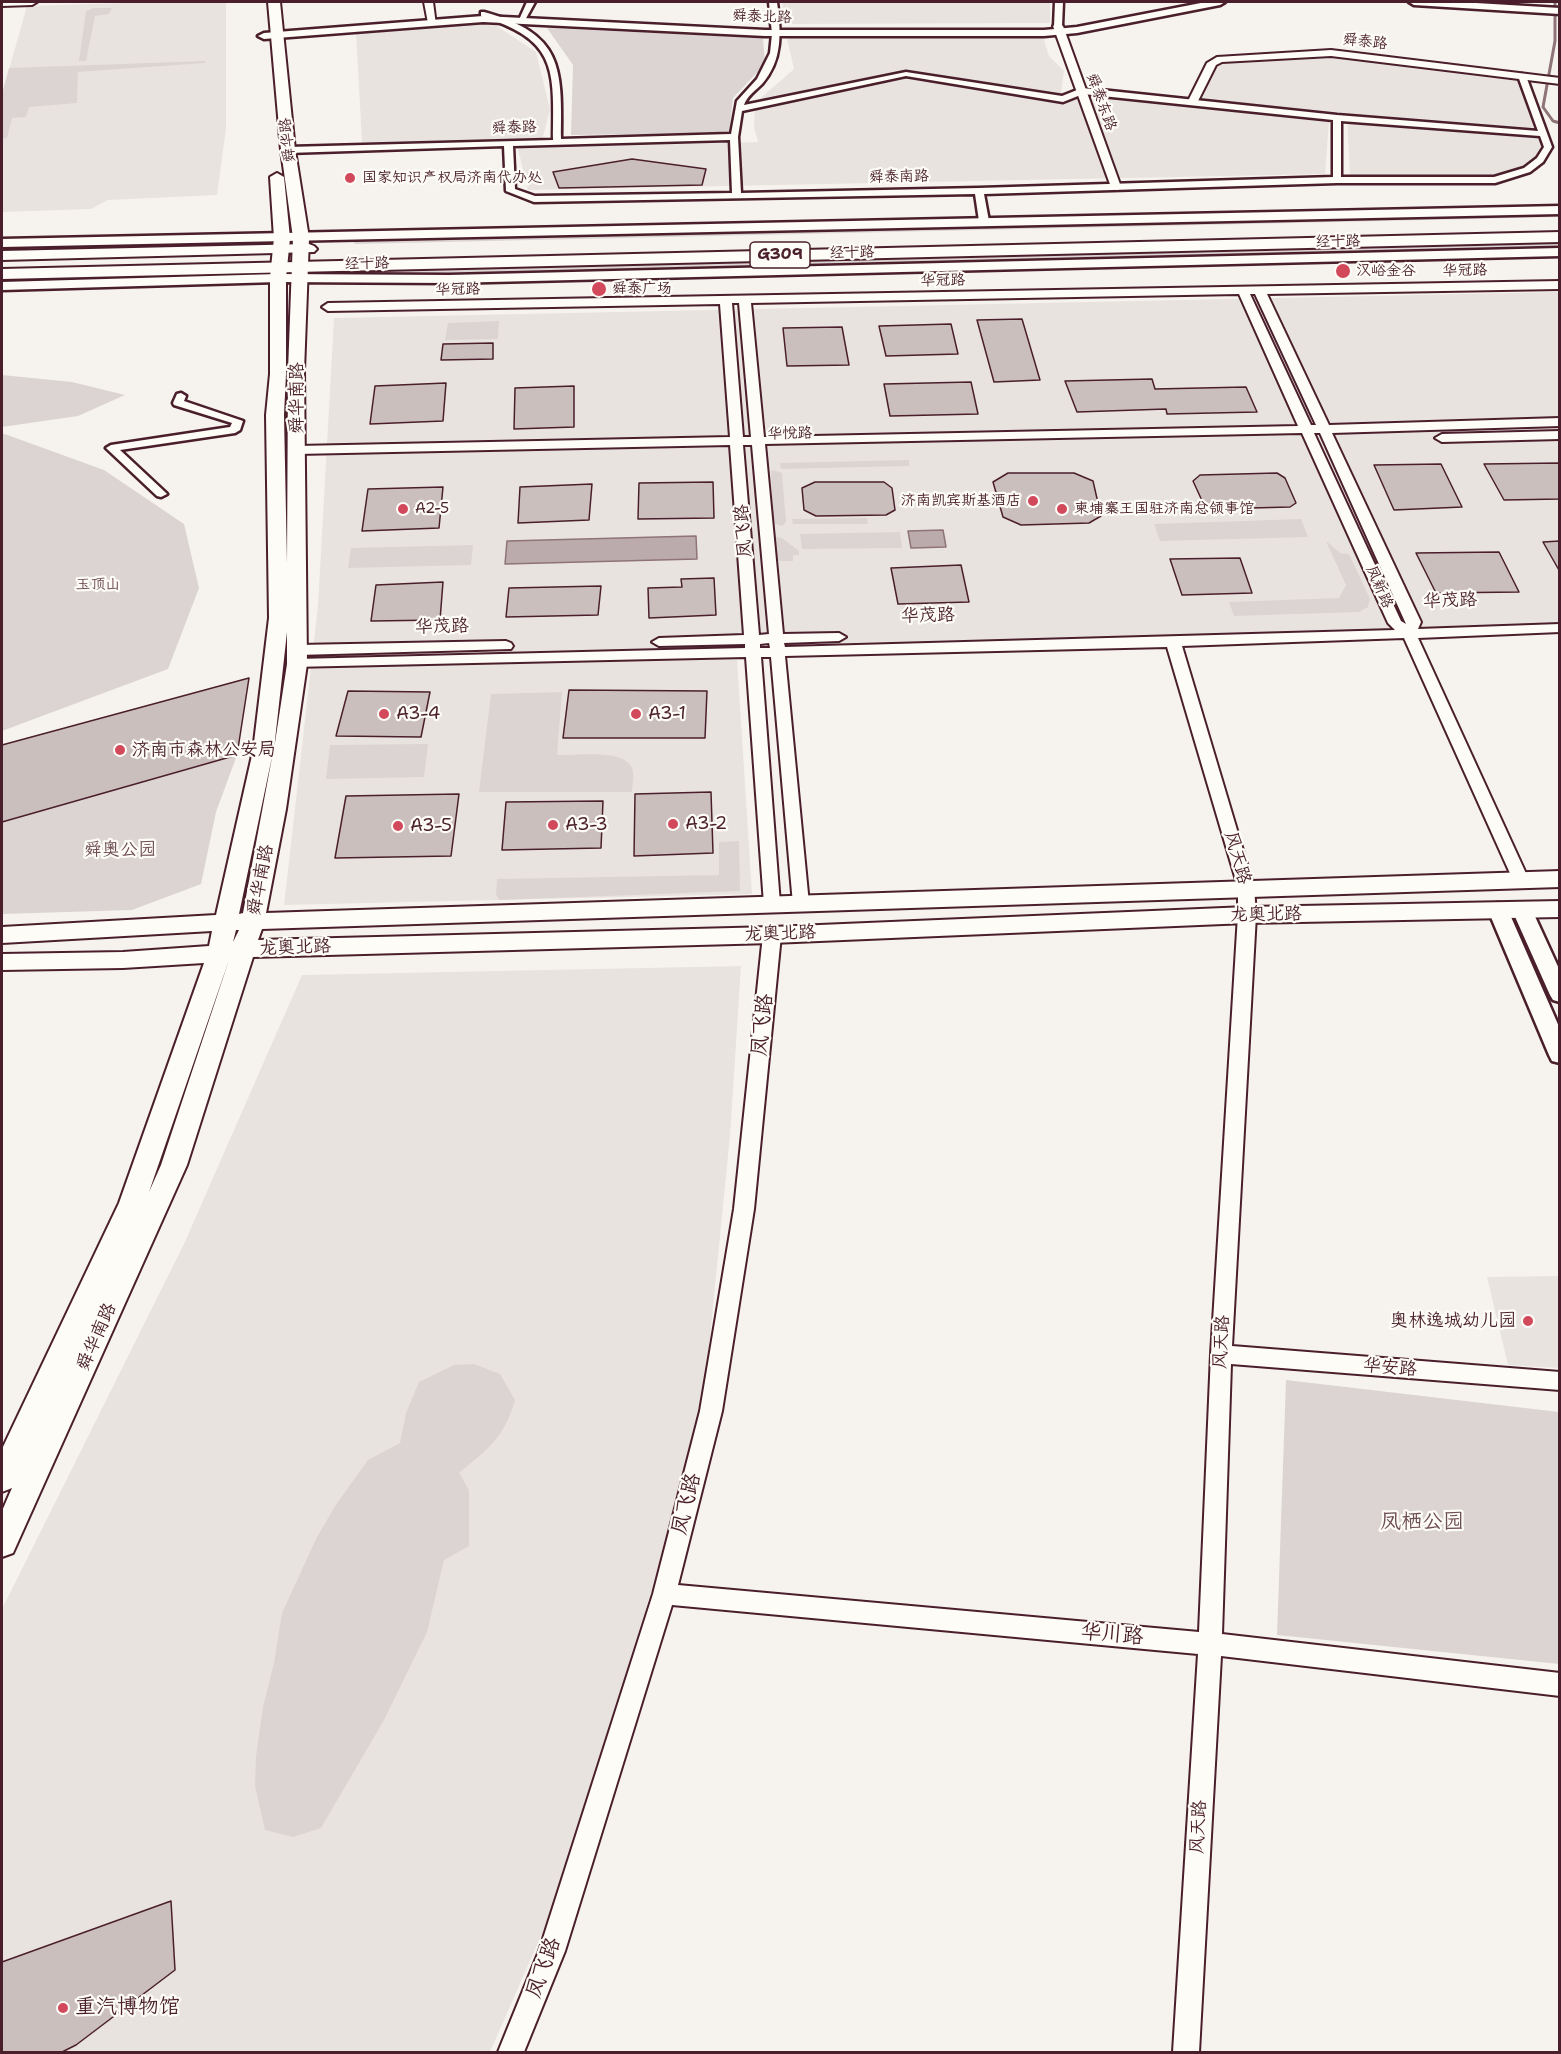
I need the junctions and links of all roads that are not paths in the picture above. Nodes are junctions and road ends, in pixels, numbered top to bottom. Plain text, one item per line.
1 (32, 2) edge
2 (274, 2) edge
3 (428, 2) edge
4 (531, 2) edge
5 (773, 2) edge
6 (1059, 2) edge
7 (1187, 2) edge
8 (1220, 2) edge
9 (1414, 2) edge
10 (1490, 2) edge
11 (2, 3) edge
12 (1556, 8) edge
13 (261, 11) dead end
14 (484, 15) junction
15 (502, 20) junction
16 (432, 21) junction
17 (523, 22) junction
18 (1059, 29) junction
19 (777, 31) junction
20 (270, 33) junction
21 (1522, 76) junction
22 (1552, 80) edge
23 (1082, 91) junction
24 (1192, 103) junction
25 (738, 109) junction
26 (1337, 118) junction
27 (735, 134) junction
28 (1543, 134) junction
29 (557, 142) junction
30 (508, 144) junction
31 (288, 150) junction
32 (1337, 180) junction
33 (1116, 187) junction
34 (979, 191) junction
35 (736, 194) junction
36 (1560, 210) edge
37 (984, 221) junction
38 (1560, 224) edge
39 (1560, 237) edge
40 (2, 243) edge
41 (301, 243) junction
42 (282, 244) junction
43 (1560, 252) edge
44 (2, 256) edge
45 (279, 272) junction
46 (300, 272) junction
47 (2, 274) edge
48 (1560, 285) edge
49 (2, 286) edge
50 (1242, 289) junction
51 (1259, 289) junction
52 (726, 301) junction
53 (746, 301) junction
54 (328, 308) dead end
55 (180, 396) dead end
56 (1560, 422) edge
57 (1308, 434) junction
58 (1328, 434) junction
59 (1560, 435) edge
60 (737, 446) junction
61 (758, 446) junction
62 (297, 456) junction
63 (161, 494) dead end
64 (1560, 617) edge
65 (1395, 623) junction
66 (1411, 628) junction
67 (1560, 628) edge
68 (1173, 642) junction
69 (777, 644) junction
70 (751, 645) junction
71 (298, 657) junction
72 (1560, 879) edge
73 (1521, 880) junction
74 (1246, 887) junction
75 (772, 904) junction
76 (801, 904) junction
77 (1560, 909) edge
78 (1498, 910) junction
79 (1522, 910) junction
80 (1247, 915) junction
81 (253, 921) junction
82 (226, 922) junction
83 (2, 935) edge
84 (772, 935) junction
85 (232, 951) junction
86 (2, 962) edge
87 (1560, 995) edge
88 (1560, 1055) edge
89 (1221, 1354) junction
90 (1560, 1381) edge
91 (2, 1479) edge
92 (10, 1511) edge
93 (2, 1543) edge
94 (664, 1594) junction
95 (1210, 1644) junction
96 (1560, 1685) edge
97 (511, 2052) edge
98 (1186, 2052) edge

1 - 11 street
2 - 20 main road, 舜华路
3 - 16 street
4 - 17 street
5 - 19 street
6 - 18 street
7 - 18 main road
8 - 18 main road, 舜泰北路
9 - 12 main road
10 - 12 main road
13 - 20 main road, 舜华路
14 - 15 street
14 - 16 main road
14 - 17 main road
15 - 16 main road, 舜泰北路
15 - 17 main road, 舜泰北路
16 - 20 main road, 舜泰北路
17 - 19 main road
17 - 19 main road, 舜泰北路
17 - 29 street
18 - 19 main road, 舜泰北路
18 - 23 street, 舜泰东路
19 - 25 street
20 - 31 main road, 舜华路
20 - 42 main road, 舜华路
21 - 22 street, 舜泰路
21 - 24 street, 舜泰路
21 - 28 street
23 - 24 street
23 - 25 street
23 - 33 street, 舜泰东路
24 - 26 street
25 - 27 street
26 - 28 street
26 - 32 street
27 - 29 street, 舜泰路
27 - 35 street
28 - 32 street, 舜泰南路
29 - 30 street, 舜泰路
30 - 31 street, 舜泰路
30 - 35 street, 舜泰南路
31 - 41 main road, 舜华路
32 - 33 street, 舜泰南路
33 - 34 street, 舜泰南路
34 - 35 street, 舜泰南路
34 - 37 street
36 - 37 main road, 经十路
37 - 41 main road, 经十路
38 - 41 main road, 经十路 / G309
39 - 46 main road, 经十路 / G309
40 - 42 main road, 经十路
41 - 42 main road, 经十路 / G309
41 - 46 main road, 舜华路
42 - 44 main road, 经十路 / G309
42 - 45 main road, 舜华路
43 - 46 main road, 经十路
45 - 46 main road, 经十路 / G309
45 - 47 main road, 经十路 / G309
45 - 49 main road, 经十路
45 - 82 main road, 舜华南路
46 - 62 main road, 舜华南路
48 - 51 street, 华冠路
50 - 51 street, 华冠路
50 - 53 street, 华冠路
50 - 57 street, 凤新路
51 - 58 street
52 - 53 street, 华冠路
52 - 54 street, 华冠路
52 - 60 street, 凤飞路
53 - 61 street, 凤飞路
55 - 63 street
56 - 58 street
57 - 58 street
57 - 61 street
57 - 61 street, 华悦路
57 - 65 street, 凤新路
58 - 59 street
58 - 66 street
60 - 61 street, 华悦路
60 - 62 street, 华悦路
60 - 70 street, 凤飞路
61 - 69 street, 凤飞路
62 - 71 main road, 舜华南路
64 - 66 street, 华茂路
65 - 66 street, 华茂路
65 - 69 street, 华茂路
66 - 67 street, 华茂路
66 - 68 street, 华茂路
66 - 73 street
68 - 69 street, 华茂路
68 - 74 street, 风天路
69 - 70 street, 华茂路
69 - 76 street, 凤飞路
70 - 71 street, 华茂路
70 - 75 street, 凤飞路
71 - 81 main road, 舜华南路
72 - 73 main road, 龙奥北路
73 - 74 main road, 龙奥北路
74 - 76 main road, 龙奥北路
74 - 80 street, 风天路
75 - 76 main road, 龙奥北路
75 - 81 main road, 龙奥北路
77 - 79 main road, 龙奥北路
78 - 79 main road, 龙奥北路
78 - 80 main road, 龙奥北路
78 - 88 main road
79 - 87 main road
80 - 84 main road, 龙奥北路
80 - 89 street, 风天路
81 - 82 main road, 龙奥北路
81 - 85 main road, 舜华南路
82 - 83 main road, 龙奥北路
82 - 85 main road, 舜华南路
84 - 85 main road, 龙奥北路
84 - 94 street, 凤飞路
85 - 86 main road, 龙奥北路
85 - 91 main road, 舜华南路
85 - 92 main road, 舜华南路
89 - 90 street, 华安路
89 - 95 street, 风天路
92 - 93 main road, 舜华南路
94 - 95 street, 华川路
94 - 97 street, 凤飞路
95 - 96 street, 华川路
95 - 98 street, 风天路

